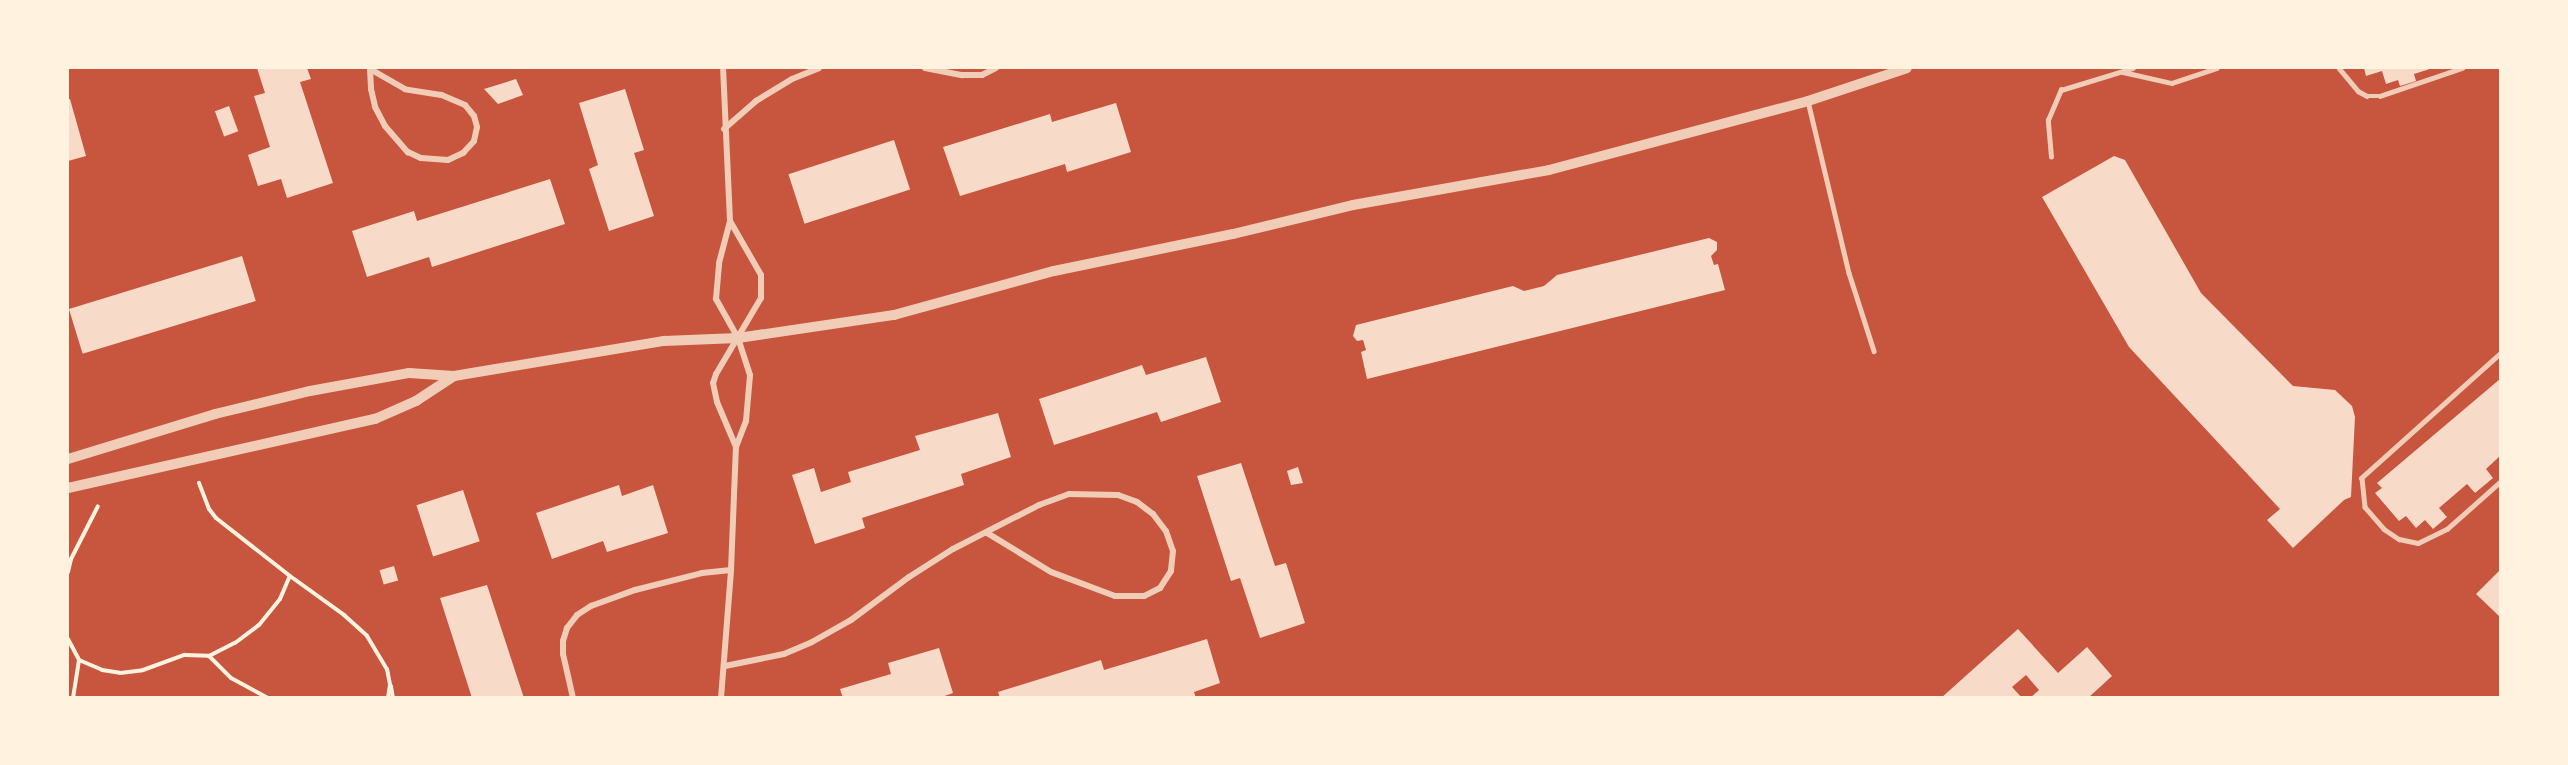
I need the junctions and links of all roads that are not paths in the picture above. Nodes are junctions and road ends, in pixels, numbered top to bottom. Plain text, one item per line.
1 (370, 68) edge
2 (723, 68) edge
3 (819, 68) edge
4 (925, 68) edge
5 (996, 68) edge
6 (1907, 68) edge
7 (2133, 68) edge
8 (2217, 68) edge
9 (2339, 68) edge
10 (2462, 68) edge
11 (2120, 72) junction
12 (1808, 101) junction
13 (724, 129) junction
14 (2051, 156) dead end
15 (730, 221) junction
16 (738, 338) junction
17 (1874, 351) dead end
18 (2500, 354) edge
19 (454, 376) junction
20 (736, 447) junction
21 (68, 459) edge
22 (2500, 482) edge
23 (68, 488) edge
24 (987, 532) junction
25 (731, 570) junction
26 (725, 666) junction
27 (573, 698) edge
28 (721, 698) edge

1 - 1 street
2 - 13 street
3 - 13 street
4 - 5 street
6 - 12 street
7 - 11 lane
8 - 11 lane
9 - 10 lane
11 - 14 lane
12 - 16 street
12 - 17 lane
13 - 15 street
15 - 16 street
15 - 16 street
16 - 19 street
16 - 20 street
16 - 20 street
18 - 22 lane
19 - 21 street
19 - 23 street
20 - 25 street
24 - 24 street
24 - 26 street
25 - 26 street
25 - 27 street
26 - 28 street

